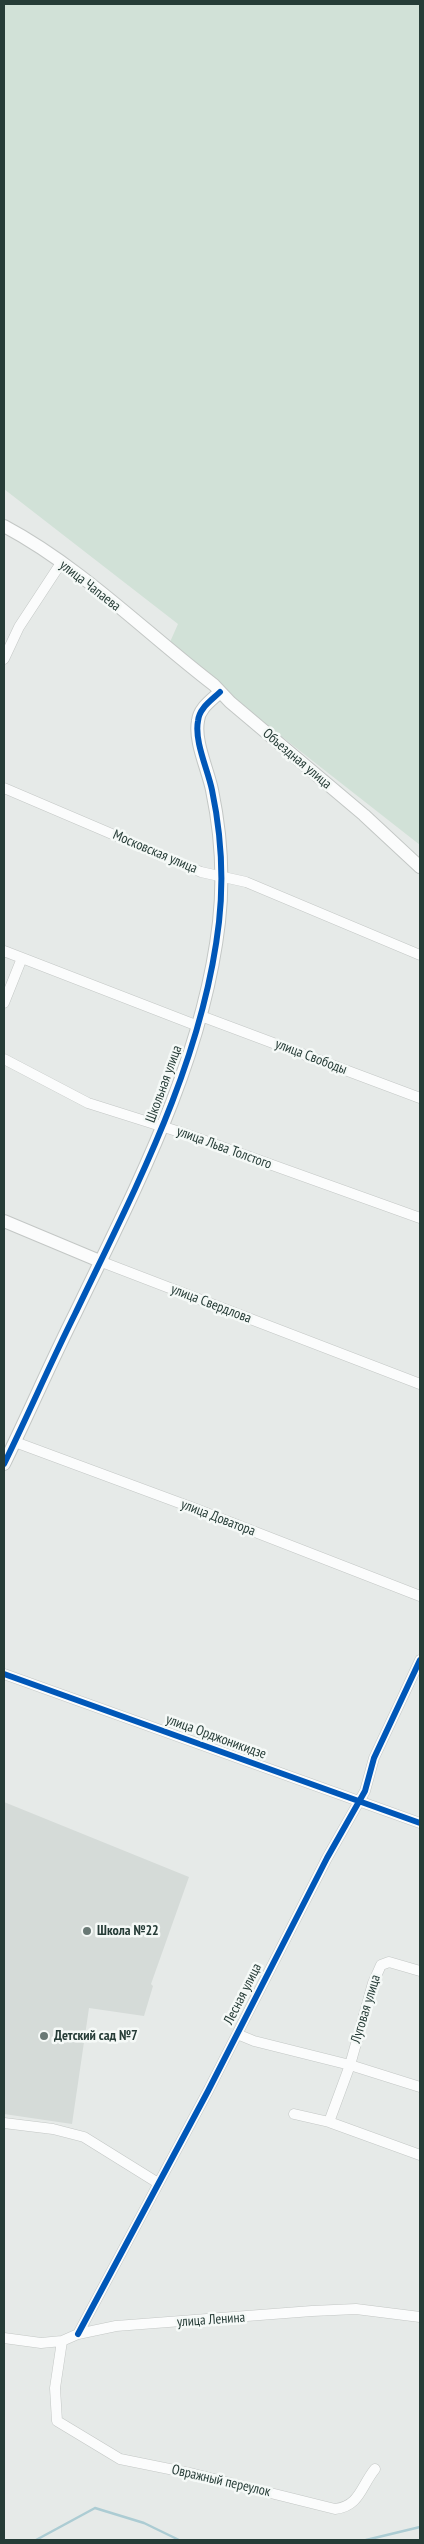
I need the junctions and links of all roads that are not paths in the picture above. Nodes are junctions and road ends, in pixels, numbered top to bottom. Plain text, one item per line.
1 (4, 526) edge
2 (61, 563) junction
3 (172, 653) joint
4 (4, 659) edge
5 (220, 692) junction
6 (4, 788) edge
7 (420, 867) edge
8 (221, 877) junction
9 (4, 951) edge
10 (420, 955) edge
11 (22, 958) junction
12 (4, 1003) edge
13 (200, 1021) junction
14 (4, 1059) edge
15 (420, 1098) edge
16 (162, 1126) junction
17 (420, 1218) edge
18 (4, 1220) edge
19 (102, 1262) junction
20 (420, 1384) edge
21 (10, 1447) edge
22 (4, 1464) edge
23 (420, 1596) edge
24 (420, 1660) edge
25 (4, 1674) edge
26 (358, 1801) junction
27 (420, 1823) edge
28 (420, 1971) edge
29 (237, 2034) junction
30 (350, 2065) junction
31 (420, 2087) edge
32 (294, 2114) dead end
33 (329, 2122) junction
34 (4, 2123) edge
35 (420, 2156) edge
36 (158, 2183) junction
37 (420, 2317) edge
38 (78, 2334) junction
39 (4, 2338) edge
40 (62, 2341) junction
41 (375, 2469) dead end

1 - 2 street, улица Чапаева
2 - 3 street, улица Чапаева
2 - 4 street
3 - 5 street, Объездная улица
5 - 7 street, Объездная улица
5 - 8 street, Школьная улица
6 - 8 street, Московская улица
8 - 10 street, Московская улица
8 - 13 street, Школьная улица
9 - 11 street, улица Свободы
11 - 12 street
11 - 13 street, улица Свободы
13 - 15 street, улица Свободы
13 - 16 street, Школьная улица
14 - 16 street, улица Льва Толстого
16 - 17 street, улица Льва Толстого
16 - 19 street, Школьная улица
18 - 19 street, улица Свердлова
19 - 20 street, улица Свердлова
19 - 21 street, Школьная улица
21 - 22 street, Школьная улица
21 - 23 street, улица Доватора
24 - 26 street, Лесная улица
25 - 26 street, улица Орджоникидзе
26 - 27 street, улица Орджоникидзе
26 - 29 street, Лесная улица
28 - 30 street, Луговая улица
29 - 30 street
29 - 36 street, Лесная улица
30 - 31 street
30 - 33 street, Луговая улица
32 - 33 street
33 - 35 street
34 - 36 street
36 - 38 street, Лесная улица
37 - 38 street, улица Ленина
38 - 40 street, улица Ленина
39 - 40 street, улица Ленина
40 - 41 street, Овражный переулок

